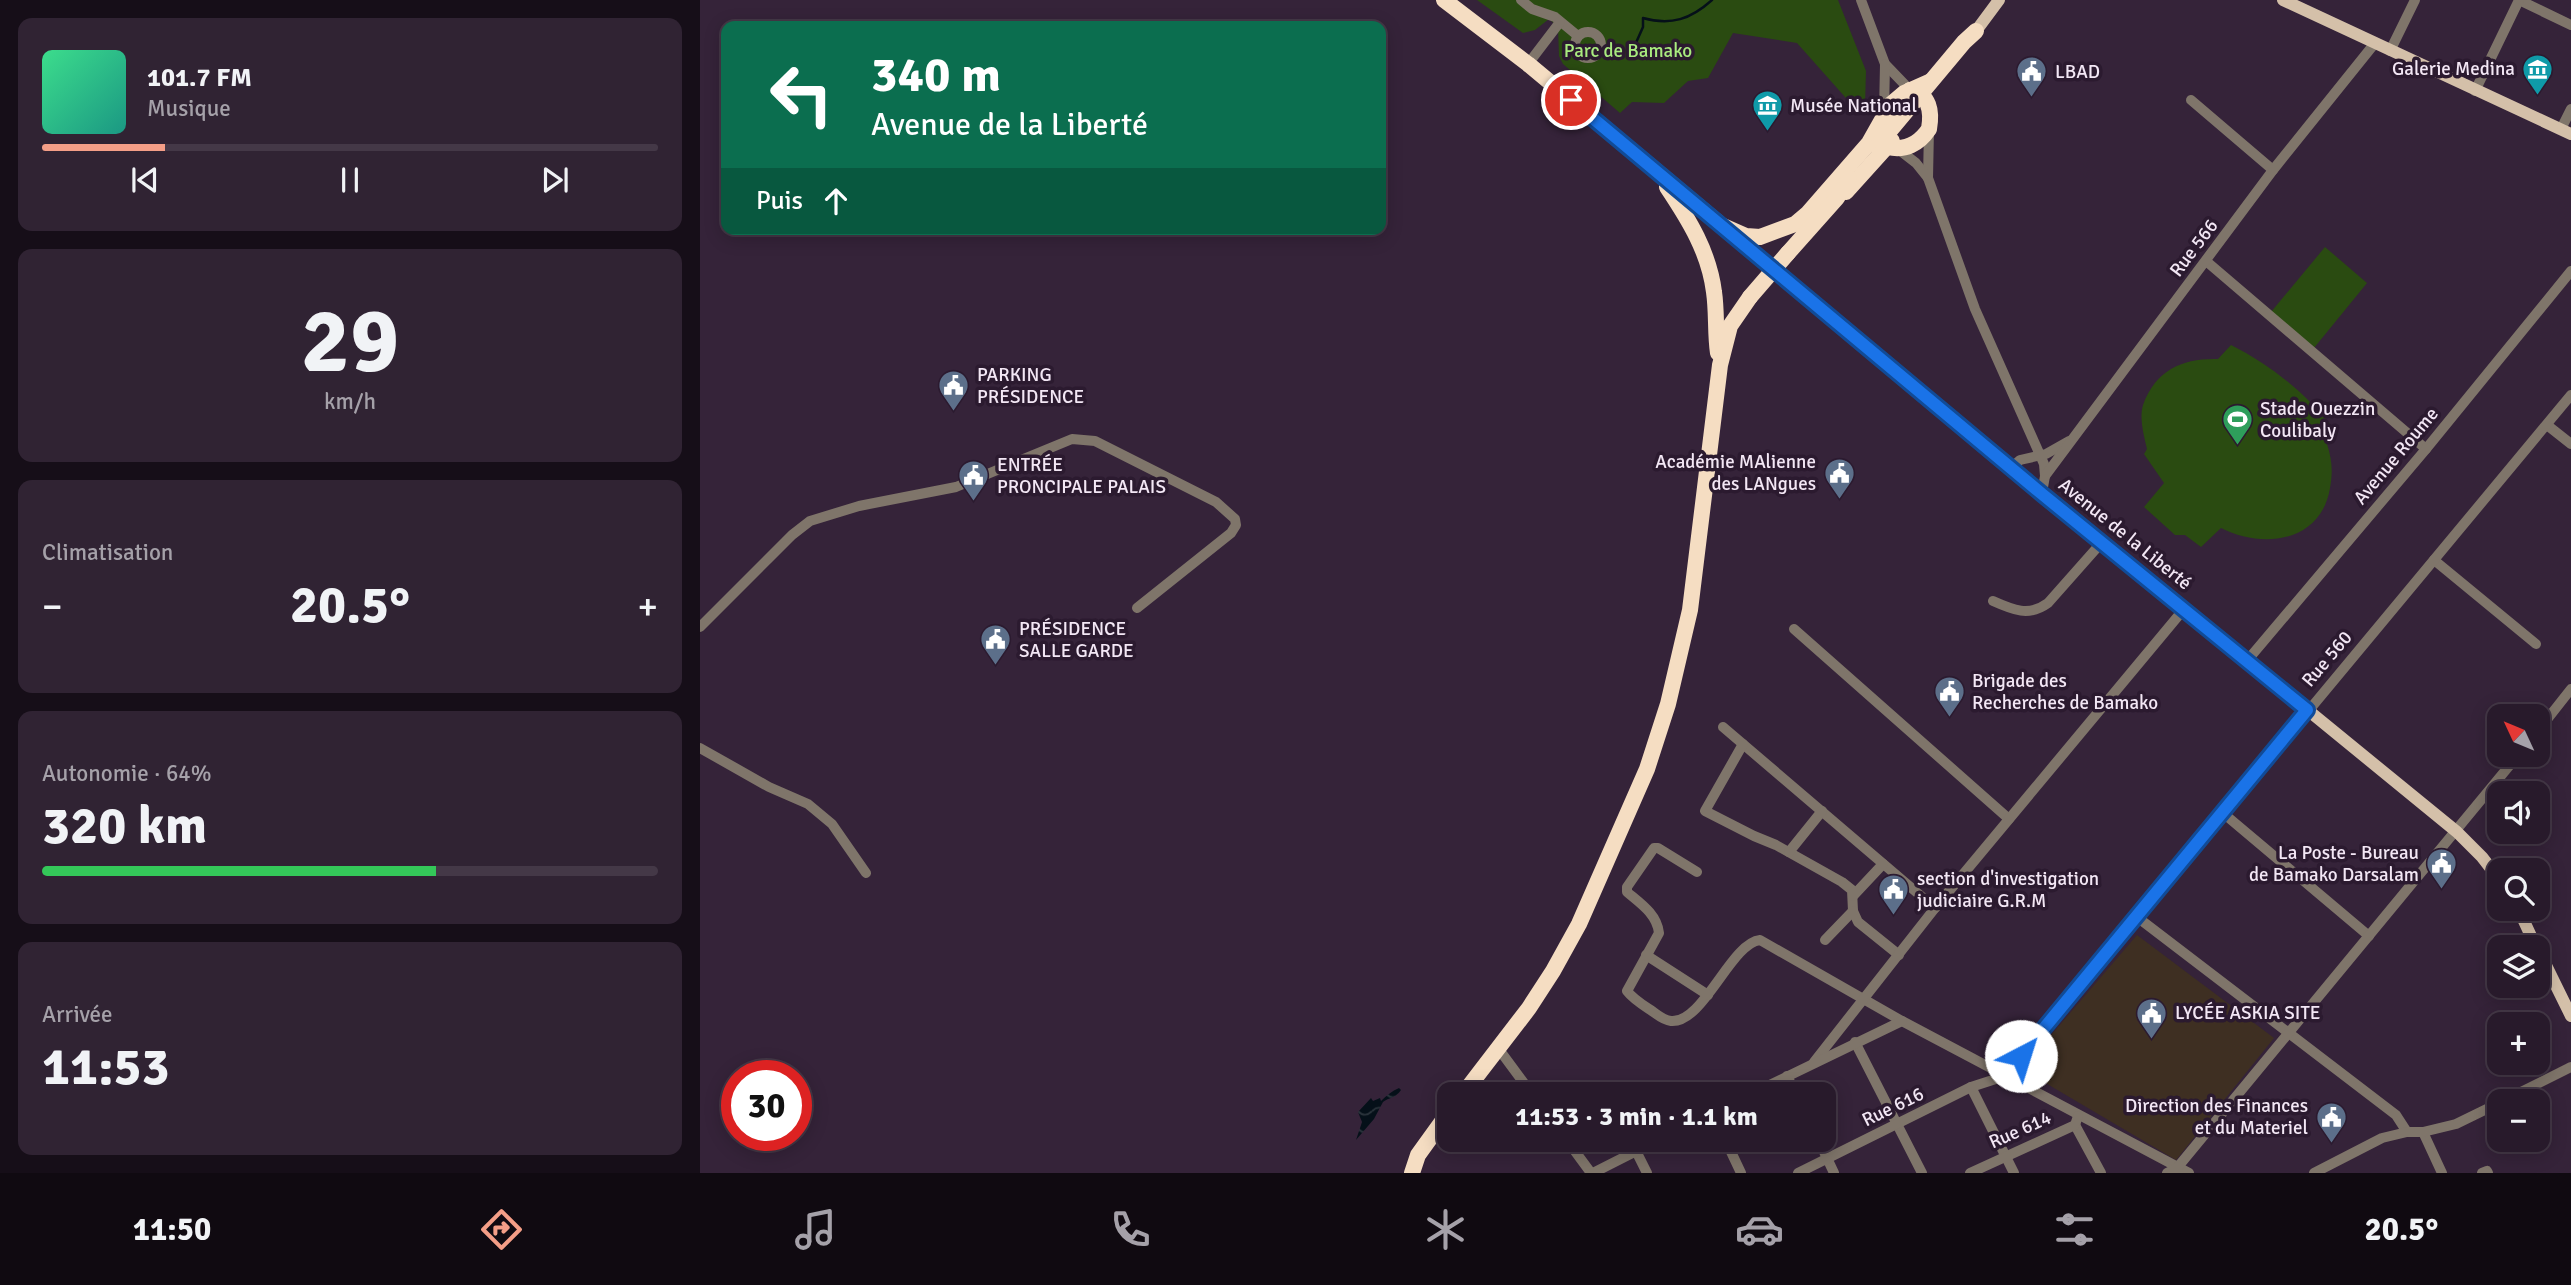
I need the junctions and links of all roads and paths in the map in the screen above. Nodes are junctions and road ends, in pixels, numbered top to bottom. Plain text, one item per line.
1 (1444, 0) edge
2 (1521, 0) edge
3 (1861, 0) edge
4 (1999, 0) edge
5 (2283, 0) edge
6 (2415, 0) edge
7 (2519, 0) edge
8 (2297, 3) edge
9 (1560, 22) junction
10 (2571, 25) edge
11 (1976, 31) joint
12 (1578, 36) dead end
13 (2375, 43) junction
14 (2390, 51) junction
15 (1528, 64) junction
16 (1885, 64) junction
17 (1922, 91) junction
18 (2475, 91) junction
19 (2191, 100) dead end
20 (2571, 109) edge
21 (1884, 118) junction
22 (1929, 129) junction
23 (2566, 132) edge
24 (1890, 145) junction
25 (2273, 170) junction
26 (1656, 171) junction
27 (1928, 178) junction
28 (1721, 225) junction
29 (2206, 261) junction
30 (2571, 271) edge
31 (1720, 365) junction
32 (2571, 395) edge
33 (2547, 425) junction
34 (2072, 439) junction
35 (2571, 444) edge
36 (2426, 449) junction
37 (2039, 456) junction
38 (2012, 467) junction
39 (2045, 476) junction
40 (2042, 494) junction
41 (2102, 542) junction
42 (2434, 560) junction
43 (1993, 601) dead end
44 (1137, 608) dead end
45 (2184, 609) junction
46 (701, 627) edge
47 (1794, 629) dead end
48 (2536, 644) dead end
49 (2246, 662) junction
50 (2571, 689) edge
51 (2307, 710) junction
52 (2550, 716) edge
53 (1723, 727) dead end
54 (1743, 744) junction
55 (700, 748) edge
56 (2509, 767) edge
57 (1822, 811) junction
58 (2223, 813) junction
59 (2010, 819) junction
60 (2457, 832) junction
61 (1789, 852) junction
62 (2487, 863) edge
63 (1883, 864) junction
64 (1697, 872) dead end
65 (866, 873) dead end
66 (1853, 896) junction
67 (1935, 908) junction
68 (1853, 911) junction
69 (2137, 916) junction
70 (2369, 936) junction
71 (1825, 940) dead end
72 (1899, 955) junction
73 (1646, 956) junction
74 (2550, 974) edge
75 (1708, 995) junction
76 (1864, 1000) junction
77 (2571, 1016) edge
78 (1902, 1021) junction
79 (2289, 1032) junction
80 (1855, 1042) junction
81 (1498, 1048) junction
82 (1814, 1062) junction
83 (2571, 1067) edge
84 (1787, 1076) junction
85 (2005, 1076) junction
86 (1472, 1082) edge
87 (1523, 1082) edge
88 (1775, 1082) edge
89 (1790, 1082) edge
90 (1972, 1087) junction
91 (2527, 1089) edge
92 (2487, 1109) edge
93 (2077, 1120) junction
94 (1897, 1124) junction
95 (1437, 1128) edge
96 (2407, 1132) junction
97 (2423, 1132) junction
98 (1576, 1152) edge
99 (1636, 1152) joint
100 (1731, 1152) edge
101 (1824, 1152) edge
102 (2005, 1155) junction
103 (1827, 1159) junction
104 (2172, 1171) edge
105 (1412, 1173) edge
106 (1592, 1173) edge
107 (1647, 1173) edge
108 (1741, 1173) edge
109 (1798, 1173) edge
110 (1834, 1173) edge
111 (1922, 1173) edge
112 (1970, 1173) edge
113 (2014, 1173) edge
114 (2101, 1173) edge
115 (2189, 1173) edge
116 (2314, 1173) edge
117 (2442, 1173) edge
118 (2482, 1173) edge
119 (2488, 1173) edge

1 - 15 highway
2 - 9 street
3 - 16 street
4 - 11 main road
5 - 8 main road
6 - 14 street
7 - 10 street
7 - 18 street
8 - 13 main road
9 - 12 street
9 - 15 street
11 - 17 highway
13 - 14 main road
13 - 25 street, Rue 566
14 - 18 main road
15 - 26 highway
16 - 17 street
16 - 21 street
17 - 21 highway
17 - 22 highway
17 - 24 highway
18 - 23 main road
19 - 25 street
20 - 23 street
21 - 24 street
21 - 28 highway
22 - 24 highway
22 - 27 street
24 - 27 street
24 - 31 highway, bridge
25 - 29 street, Rue 566
26 - 28 highway
26 - 31 highway
27 - 37 street
28 - 38 main road, Avenue de la Liberté
29 - 34 street, Rue 566
29 - 36 street
30 - 36 street, Avenue Roume
31 - 81 highway
32 - 33 street, Rue 560
33 - 35 street
33 - 42 street, Rue 560
34 - 37 street
34 - 39 street, Rue 566
36 - 49 street, Avenue Roume
37 - 38 street
37 - 39 street
38 - 40 main road, Avenue de la Liberté
39 - 40 street
40 - 41 main road, Avenue de la Liberté
41 - 43 street
41 - 45 main road, Avenue de la Liberté
42 - 48 street
42 - 51 street, Rue 560
44 - 46 street
45 - 49 main road, Avenue de la Liberté
45 - 59 street
47 - 59 street
49 - 51 main road, Avenue de la Liberté
50 - 52 street
51 - 58 street, Rue 560
51 - 60 main road, Avenue de la Liberté
53 - 54 street
54 - 57 street
54 - 61 street
55 - 65 street
56 - 60 street
57 - 61 street
57 - 63 street
58 - 69 street, Rue 560
58 - 70 street
59 - 67 street
60 - 62 main road, Avenue de la Liberté
60 - 70 street
61 - 66 street
63 - 66 street
63 - 67 street
64 - 73 street
66 - 68 street
67 - 72 street
68 - 71 street
68 - 72 street
69 - 79 street
69 - 85 street, Rue 560
70 - 79 street
72 - 76 street
73 - 75 street
73 - 75 street
74 - 77 main road
75 - 76 street
76 - 78 street
76 - 82 street
78 - 80 street
78 - 85 street
79 - 96 street
79 - 104 street
80 - 82 street
80 - 94 street
81 - 86 highway
81 - 87 street
82 - 84 street
83 - 91 street
84 - 88 street
84 - 89 street
85 - 90 street, Rue 616
85 - 93 street
90 - 94 street, Rue 616
90 - 102 street
92 - 97 street
93 - 102 street, Rue 614
93 - 104 street
93 - 114 street
94 - 103 street, Rue 616
94 - 111 street
95 - 105 highway
96 - 97 street
96 - 116 street
97 - 117 street
98 - 106 street
99 - 106 street
99 - 107 street
100 - 108 street
101 - 103 street
102 - 112 street, Rue 614
102 - 113 street
103 - 109 street, Rue 616
103 - 110 street
104 - 115 street
118 - 119 street

